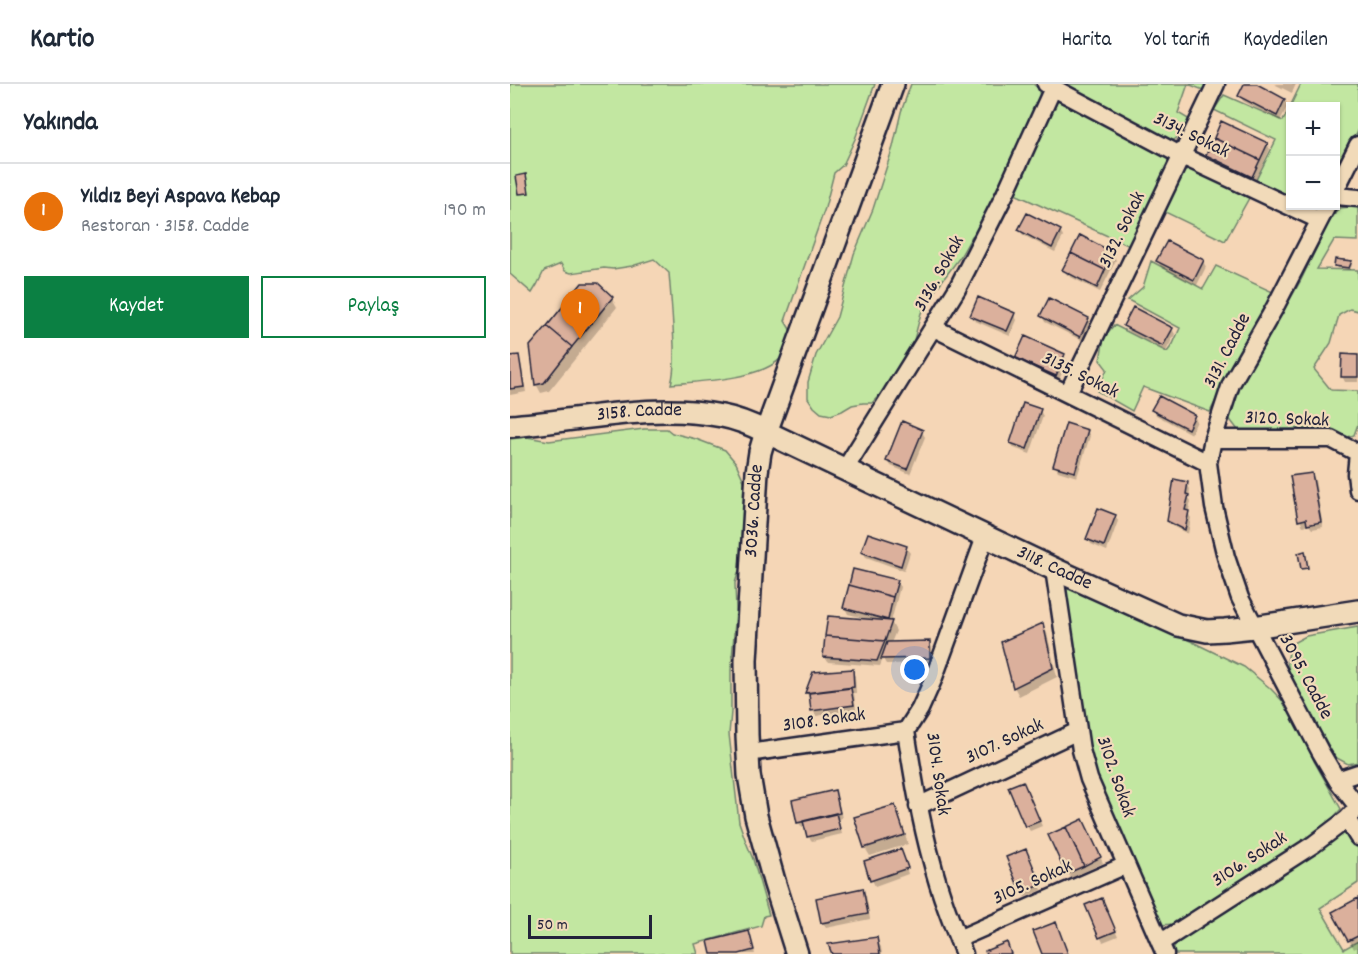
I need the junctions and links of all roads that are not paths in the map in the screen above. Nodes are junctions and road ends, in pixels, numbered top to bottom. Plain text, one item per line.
1 (893, 84) edge
2 (1216, 84) edge
3 (1049, 86) edge
4 (1358, 145) edge
5 (1182, 156) junction
6 (1340, 179) edge
7 (1340, 196) edge
8 (1358, 198) edge
9 (1323, 213) edge
10 (934, 328) junction
11 (1068, 393) junction
12 (510, 426) edge
13 (766, 432) junction
14 (1213, 439) junction
15 (1358, 453) edge
16 (1208, 463) junction
17 (844, 469) junction
18 (1358, 490) edge
19 (985, 537) junction
20 (1054, 569) junction
21 (1358, 611) edge
22 (1254, 627) junction
23 (906, 731) junction
24 (1078, 731) junction
25 (748, 753) junction
26 (1358, 773) edge
27 (1337, 780) junction
28 (918, 806) junction
29 (1354, 811) edge
30 (1358, 837) edge
31 (1125, 865) junction
32 (961, 946) edge
33 (1163, 948) edge
34 (797, 954) edge

1 - 13 street, 3036. Cadde
2 - 5 street, 3132. Sokak
3 - 5 street, 3134. Sokak
3 - 10 street, 3136. Sokak
4 - 6 street
5 - 9 street, 3134. Sokak
5 - 11 street, 3132. Sokak
7 - 8 street
9 - 14 street, 3131. Cadde
10 - 11 street, 3135. Sokak
10 - 17 street, 3136. Sokak
11 - 16 street, 3135. Sokak
12 - 13 street, 3158. Cadde
13 - 17 street, 3118. Cadde
13 - 25 street, 3036. Cadde
14 - 15 street, 3120. Sokak
14 - 16 street, 3131. Cadde
15 - 18 street
16 - 22 street, 3131. Cadde
17 - 19 street, 3118. Cadde
19 - 20 street, 3118. Cadde
19 - 23 street, 3104. Sokak
20 - 22 street, 3118. Cadde
20 - 24 street, 3102. Sokak
21 - 22 street, 3118. Cadde
22 - 27 street, 3095. Cadde
23 - 25 street, 3108. Sokak
23 - 28 street, 3104. Sokak
24 - 28 street, 3107. Sokak
24 - 31 street, 3102. Sokak
25 - 34 street, 3036. Cadde
26 - 27 street
27 - 29 street, 3095. Cadde
28 - 32 street, 3104. Sokak
29 - 30 street, 3095. Cadde
29 - 33 street, 3106. Sokak
31 - 32 street, 3105. Sokak
31 - 33 street, 3102. Sokak

